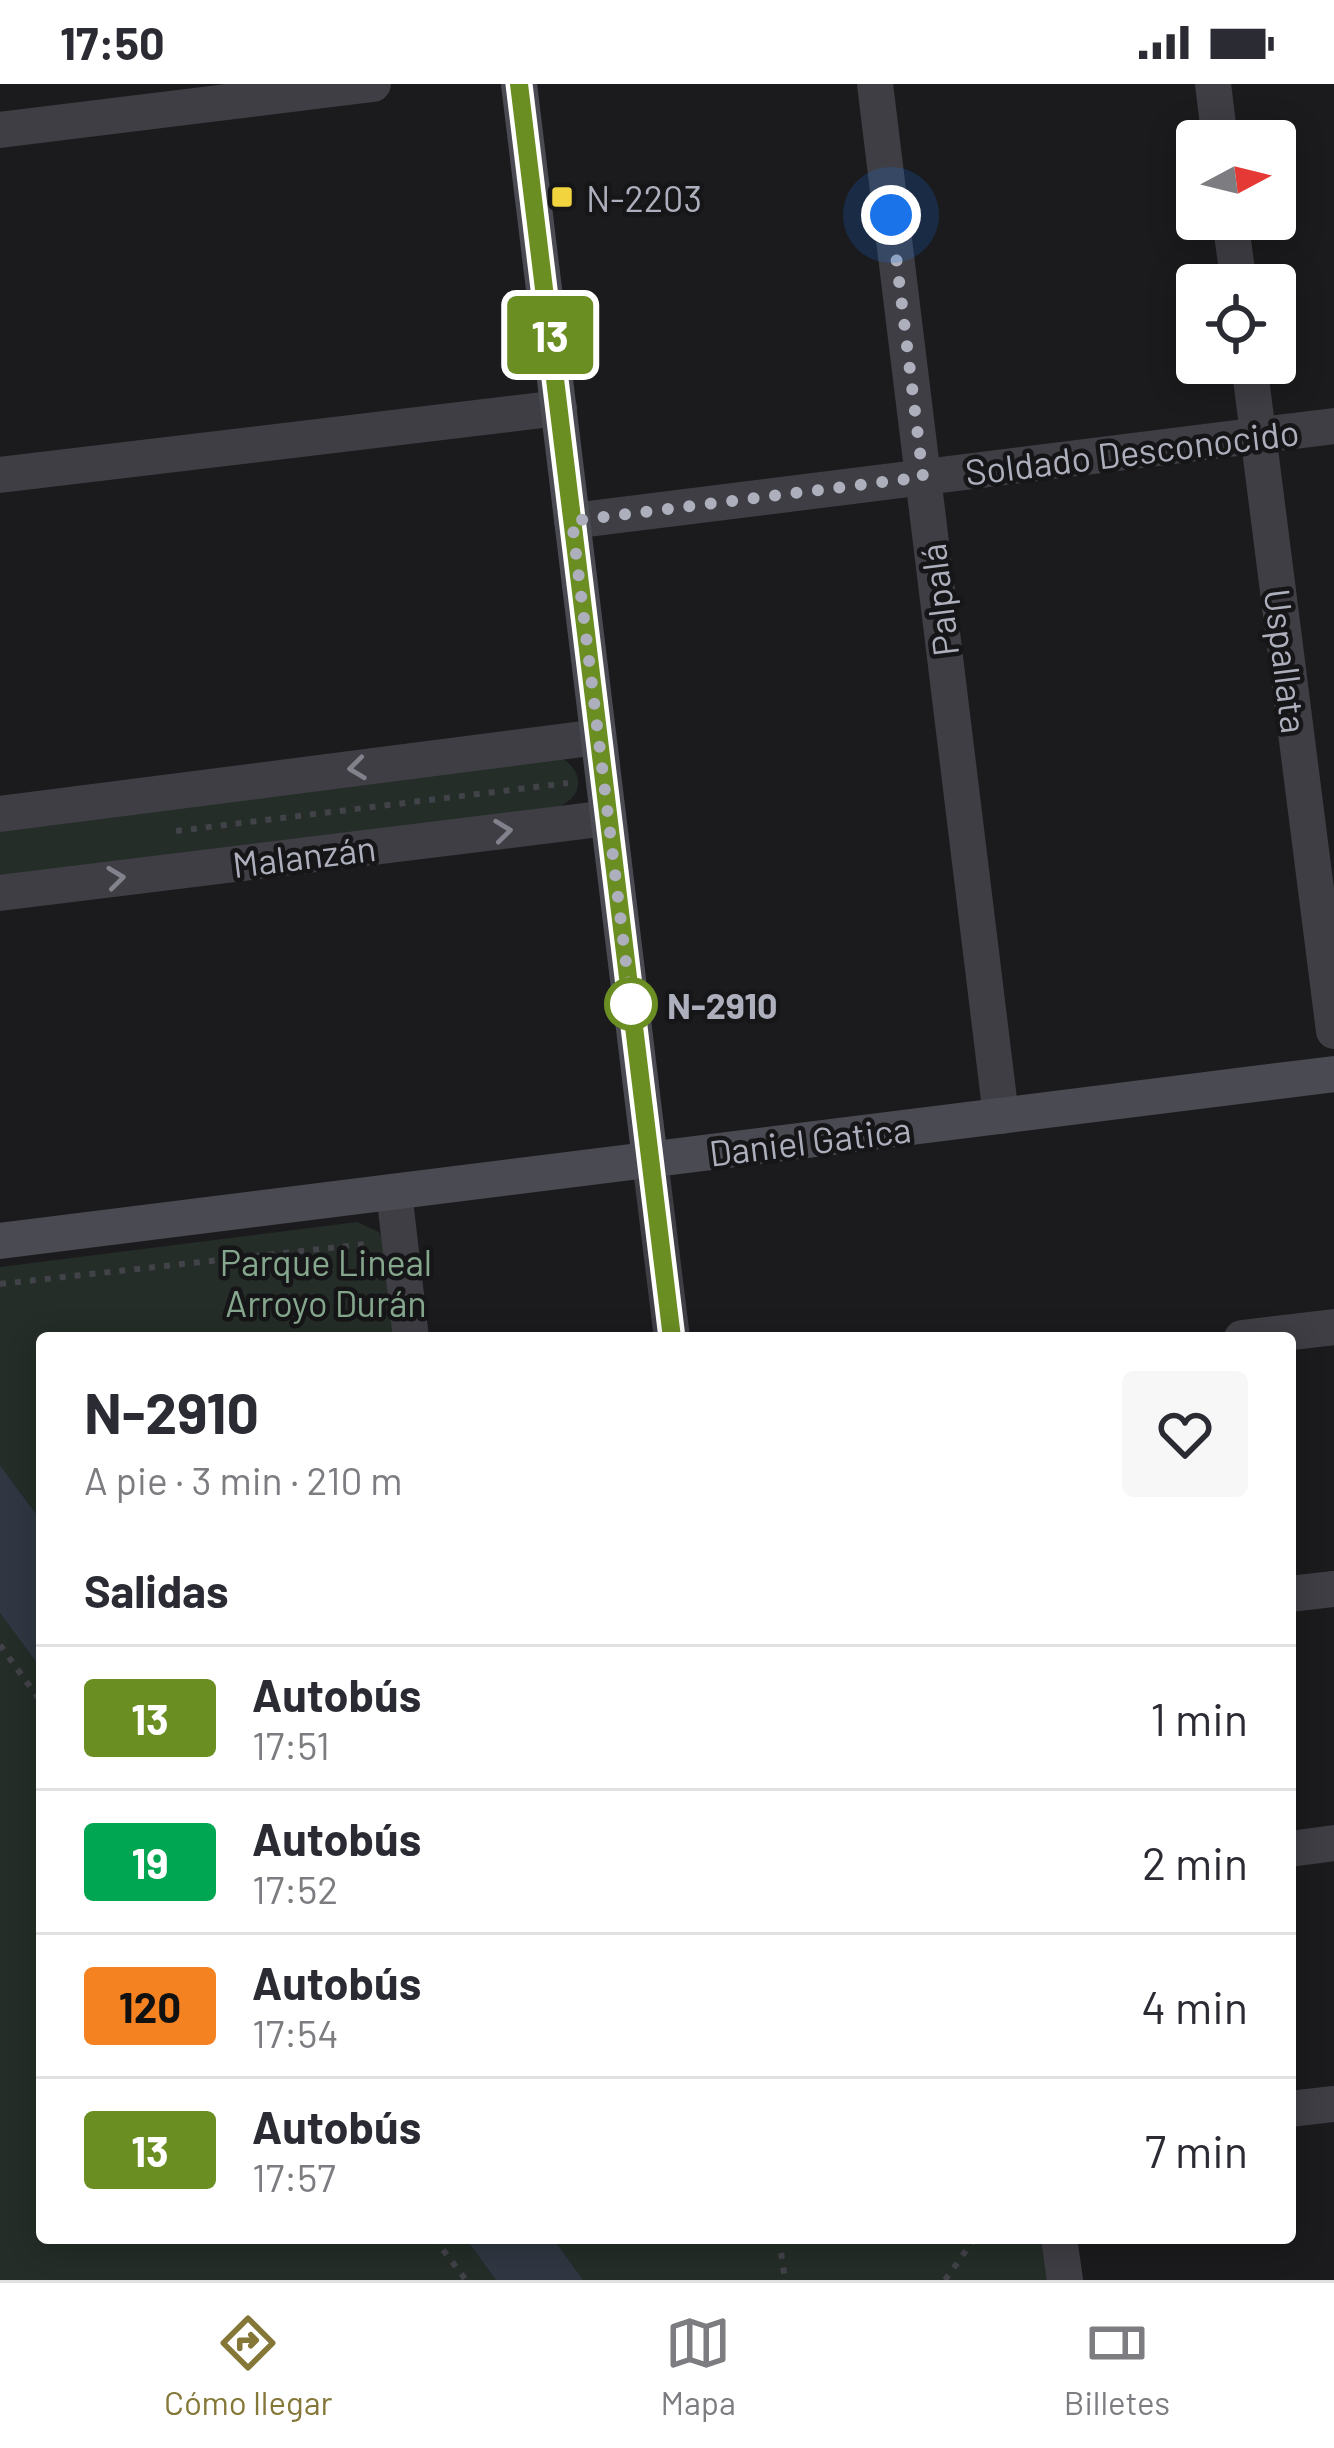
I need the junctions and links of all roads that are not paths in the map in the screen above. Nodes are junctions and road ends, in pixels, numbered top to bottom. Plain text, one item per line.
1 (373, 84) edge
2 (519, 84) edge
3 (875, 84) edge
4 (1213, 84) edge
5 (1217, 120) edge
6 (0, 130) edge
7 (1252, 384) edge
8 (559, 408) junction
9 (1334, 426) edge
10 (1258, 435) junction
11 (0, 475) edge
12 (923, 477) junction
13 (572, 521) junction
14 (598, 737) junction
15 (0, 814) edge
16 (608, 818) junction
17 (0, 892) edge
18 (1334, 1031) edge
19 (1334, 1074) edge
20 (1001, 1116) junction
21 (650, 1160) junction
22 (394, 1192) junction
23 (0, 1241) edge
24 (1334, 1327) edge
25 (410, 1332) edge
26 (671, 1332) edge
27 (1292, 1332) edge
28 (1334, 1588) edge
29 (1296, 1593) edge
30 (1334, 1844) edge
31 (1296, 1848) edge
32 (1334, 2104) edge
33 (1296, 2108) edge
34 (1061, 2244) edge
35 (1065, 2280) edge

1 - 6 street
2 - 8 main road
3 - 12 street, Palpalá
4 - 5 street
7 - 10 street, Uspallata
8 - 11 street
8 - 13 main road
9 - 10 street, Soldado Desconocido
10 - 12 street, Soldado Desconocido
10 - 18 street, Uspallata
12 - 13 street, Soldado Desconocido
12 - 20 street, Palpalá
13 - 14 main road
14 -> 15 street
14 - 16 main road
17 -> 16 street, Malanzán
16 - 21 main road
19 - 20 main road, Daniel Gatica
20 - 21 main road, Daniel Gatica
21 - 22 main road, Daniel Gatica
21 - 26 street
22 - 23 main road, Daniel Gatica
22 - 25 street
24 - 27 street
28 - 29 street
30 - 31 street
32 - 33 street
34 - 35 street

